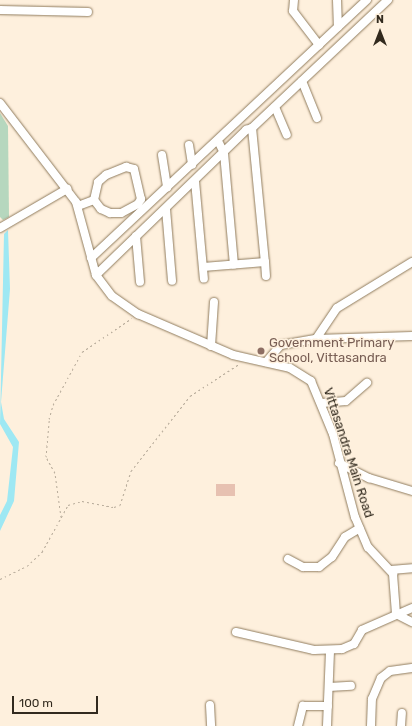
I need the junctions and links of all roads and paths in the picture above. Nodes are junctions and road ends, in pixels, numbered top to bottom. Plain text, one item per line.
1 (294, 0) edge
2 (337, 0) edge
3 (367, 0) edge
4 (388, 0) edge
5 (0, 10) edge
6 (88, 12) dead end
7 (338, 27) junction
8 (319, 45) junction
9 (302, 81) junction
10 (0, 103) edge
11 (275, 107) junction
12 (317, 118) dead end
13 (252, 128) junction
14 (286, 135) dead end
15 (218, 141) junction
16 (189, 145) dead end
17 (224, 153) junction
18 (162, 155) dead end
19 (192, 165) junction
20 (195, 181) junction
21 (167, 188) junction
22 (67, 189) junction
23 (94, 200) junction
24 (78, 206) junction
25 (166, 209) junction
26 (0, 228) edge
27 (136, 236) junction
28 (91, 258) junction
29 (265, 262) junction
30 (412, 262) edge
31 (234, 264) junction
32 (203, 267) junction
33 (96, 275) junction
34 (266, 276) dead end
35 (204, 279) dead end
36 (172, 281) dead end
37 (140, 282) dead end
38 (214, 302) dead end
39 (138, 314) junction
40 (412, 336) edge
41 (316, 339) junction
42 (211, 346) junction
43 (243, 359) junction
44 (266, 362) junction
45 (367, 383) dead end
46 (322, 403) junction
47 (339, 462) junction
48 (412, 491) edge
49 (61, 517) junction
50 (360, 528) junction
51 (288, 559) dead end
52 (412, 568) edge
53 (391, 570) junction
54 (0, 579) edge
55 (412, 608) edge
56 (396, 614) junction
57 (412, 622) edge
58 (236, 632) dead end
59 (330, 650) junction
60 (412, 668) edge
61 (351, 686) dead end
62 (329, 687) junction
63 (210, 704) dead end
64 (328, 706) junction
65 (402, 713) dead end
66 (211, 726) edge
67 (298, 726) edge
68 (327, 726) edge
69 (371, 726) edge
70 (401, 726) edge

1 - 8 street
2 - 7 street
3 - 7 street
4 - 9 street
5 - 6 street
7 - 8 street
8 - 15 street
9 - 11 street
9 - 12 street
10 - 22 street, Vittasandra Main Road
11 - 13 street
11 - 14 street
13 - 17 street
13 - 29 street
15 - 17 street
15 - 19 street
16 - 19 street
17 - 20 street
17 - 31 street
18 - 21 street
19 - 21 street
20 - 25 street
20 - 32 street
21 - 28 street
22 - 24 street, Vittasandra Main Road
22 - 26 street
23 - 23 street
23 - 24 street
24 - 28 street, Vittasandra Main Road
25 - 27 street
25 - 36 street
27 - 33 street
27 - 37 street
28 - 33 street, Vittasandra Main Road
29 - 31 street
29 - 34 street
30 - 41 street
31 - 32 street
32 - 35 street
33 - 39 street, Vittasandra Main Road
38 - 42 street
39 - 42 street, Vittasandra Main Road
39 - 49 path
40 - 41 street
41 - 44 street
42 - 43 street, Vittasandra Main Road
43 - 44 street, Vittasandra Main Road
43 - 49 path
44 - 46 street, Vittasandra Main Road
45 - 46 street
46 - 47 street, Vittasandra Main Road
47 - 48 street
47 - 50 street, Vittasandra Main Road
49 - 54 path
50 - 51 street
50 - 53 street, Vittasandra Main Road
52 - 53 street
53 - 56 street
55 - 56 street
56 - 57 street
56 - 59 street
58 - 59 street
59 - 62 street
60 - 69 street
61 - 62 street
62 - 64 street
63 - 66 street
64 - 67 street
64 - 68 street
65 - 70 street

